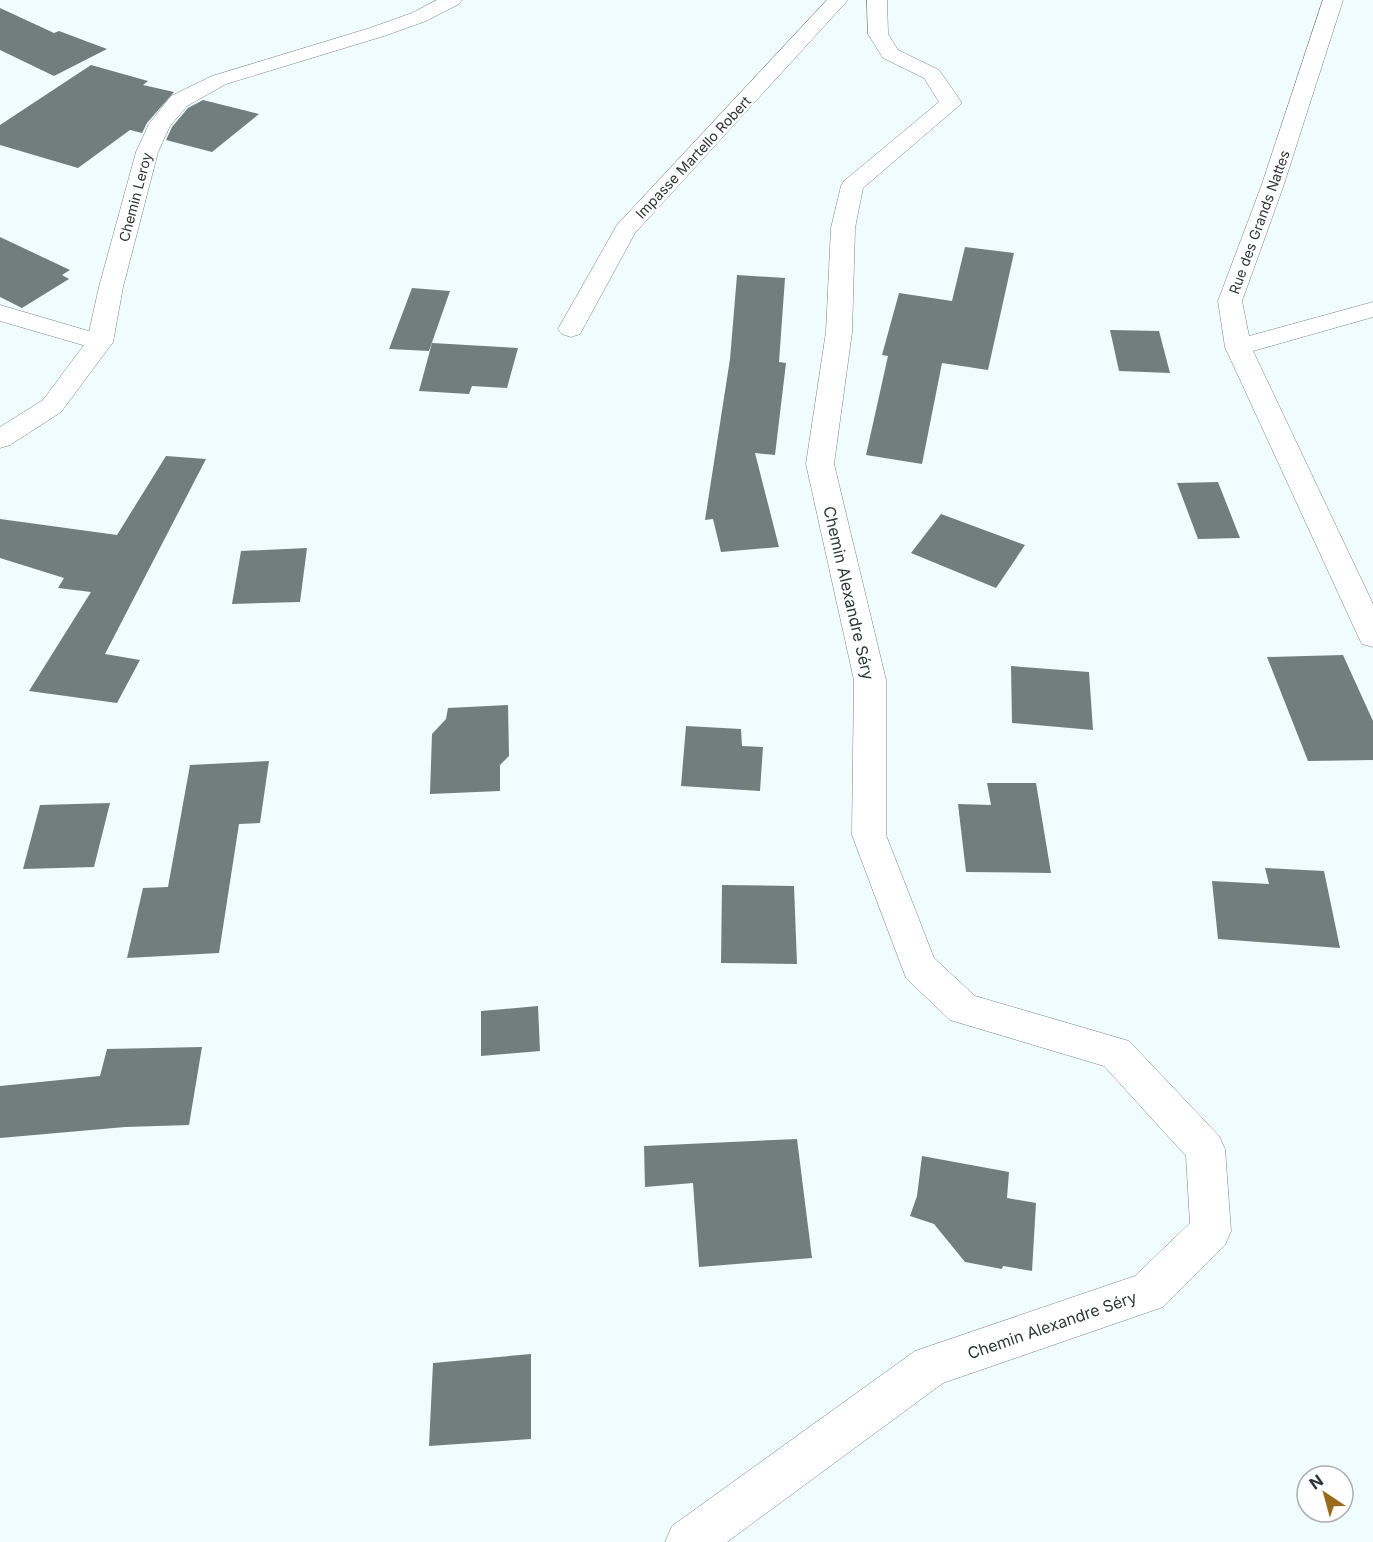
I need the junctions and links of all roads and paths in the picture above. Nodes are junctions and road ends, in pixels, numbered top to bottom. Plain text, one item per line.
1 (452, 0) edge
2 (838, 0) edge
3 (877, 0) edge
4 (1333, 0) edge
5 (1373, 309) edge
6 (0, 313) edge
7 (571, 329) dead end
8 (100, 342) junction
9 (1238, 347) junction
10 (0, 439) edge
11 (1373, 636) edge
12 (688, 1542) edge

1 - 8 street, Chemin Leroy
2 - 7 street, Impasse Martello Robert
3 - 12 street, Chemin Alexandre Séry
4 - 9 street, Rue des Grands Nattes
5 - 9 street
6 - 8 street
8 - 10 street, Chemin Leroy
9 - 11 street, Rue des Grands Nattes

